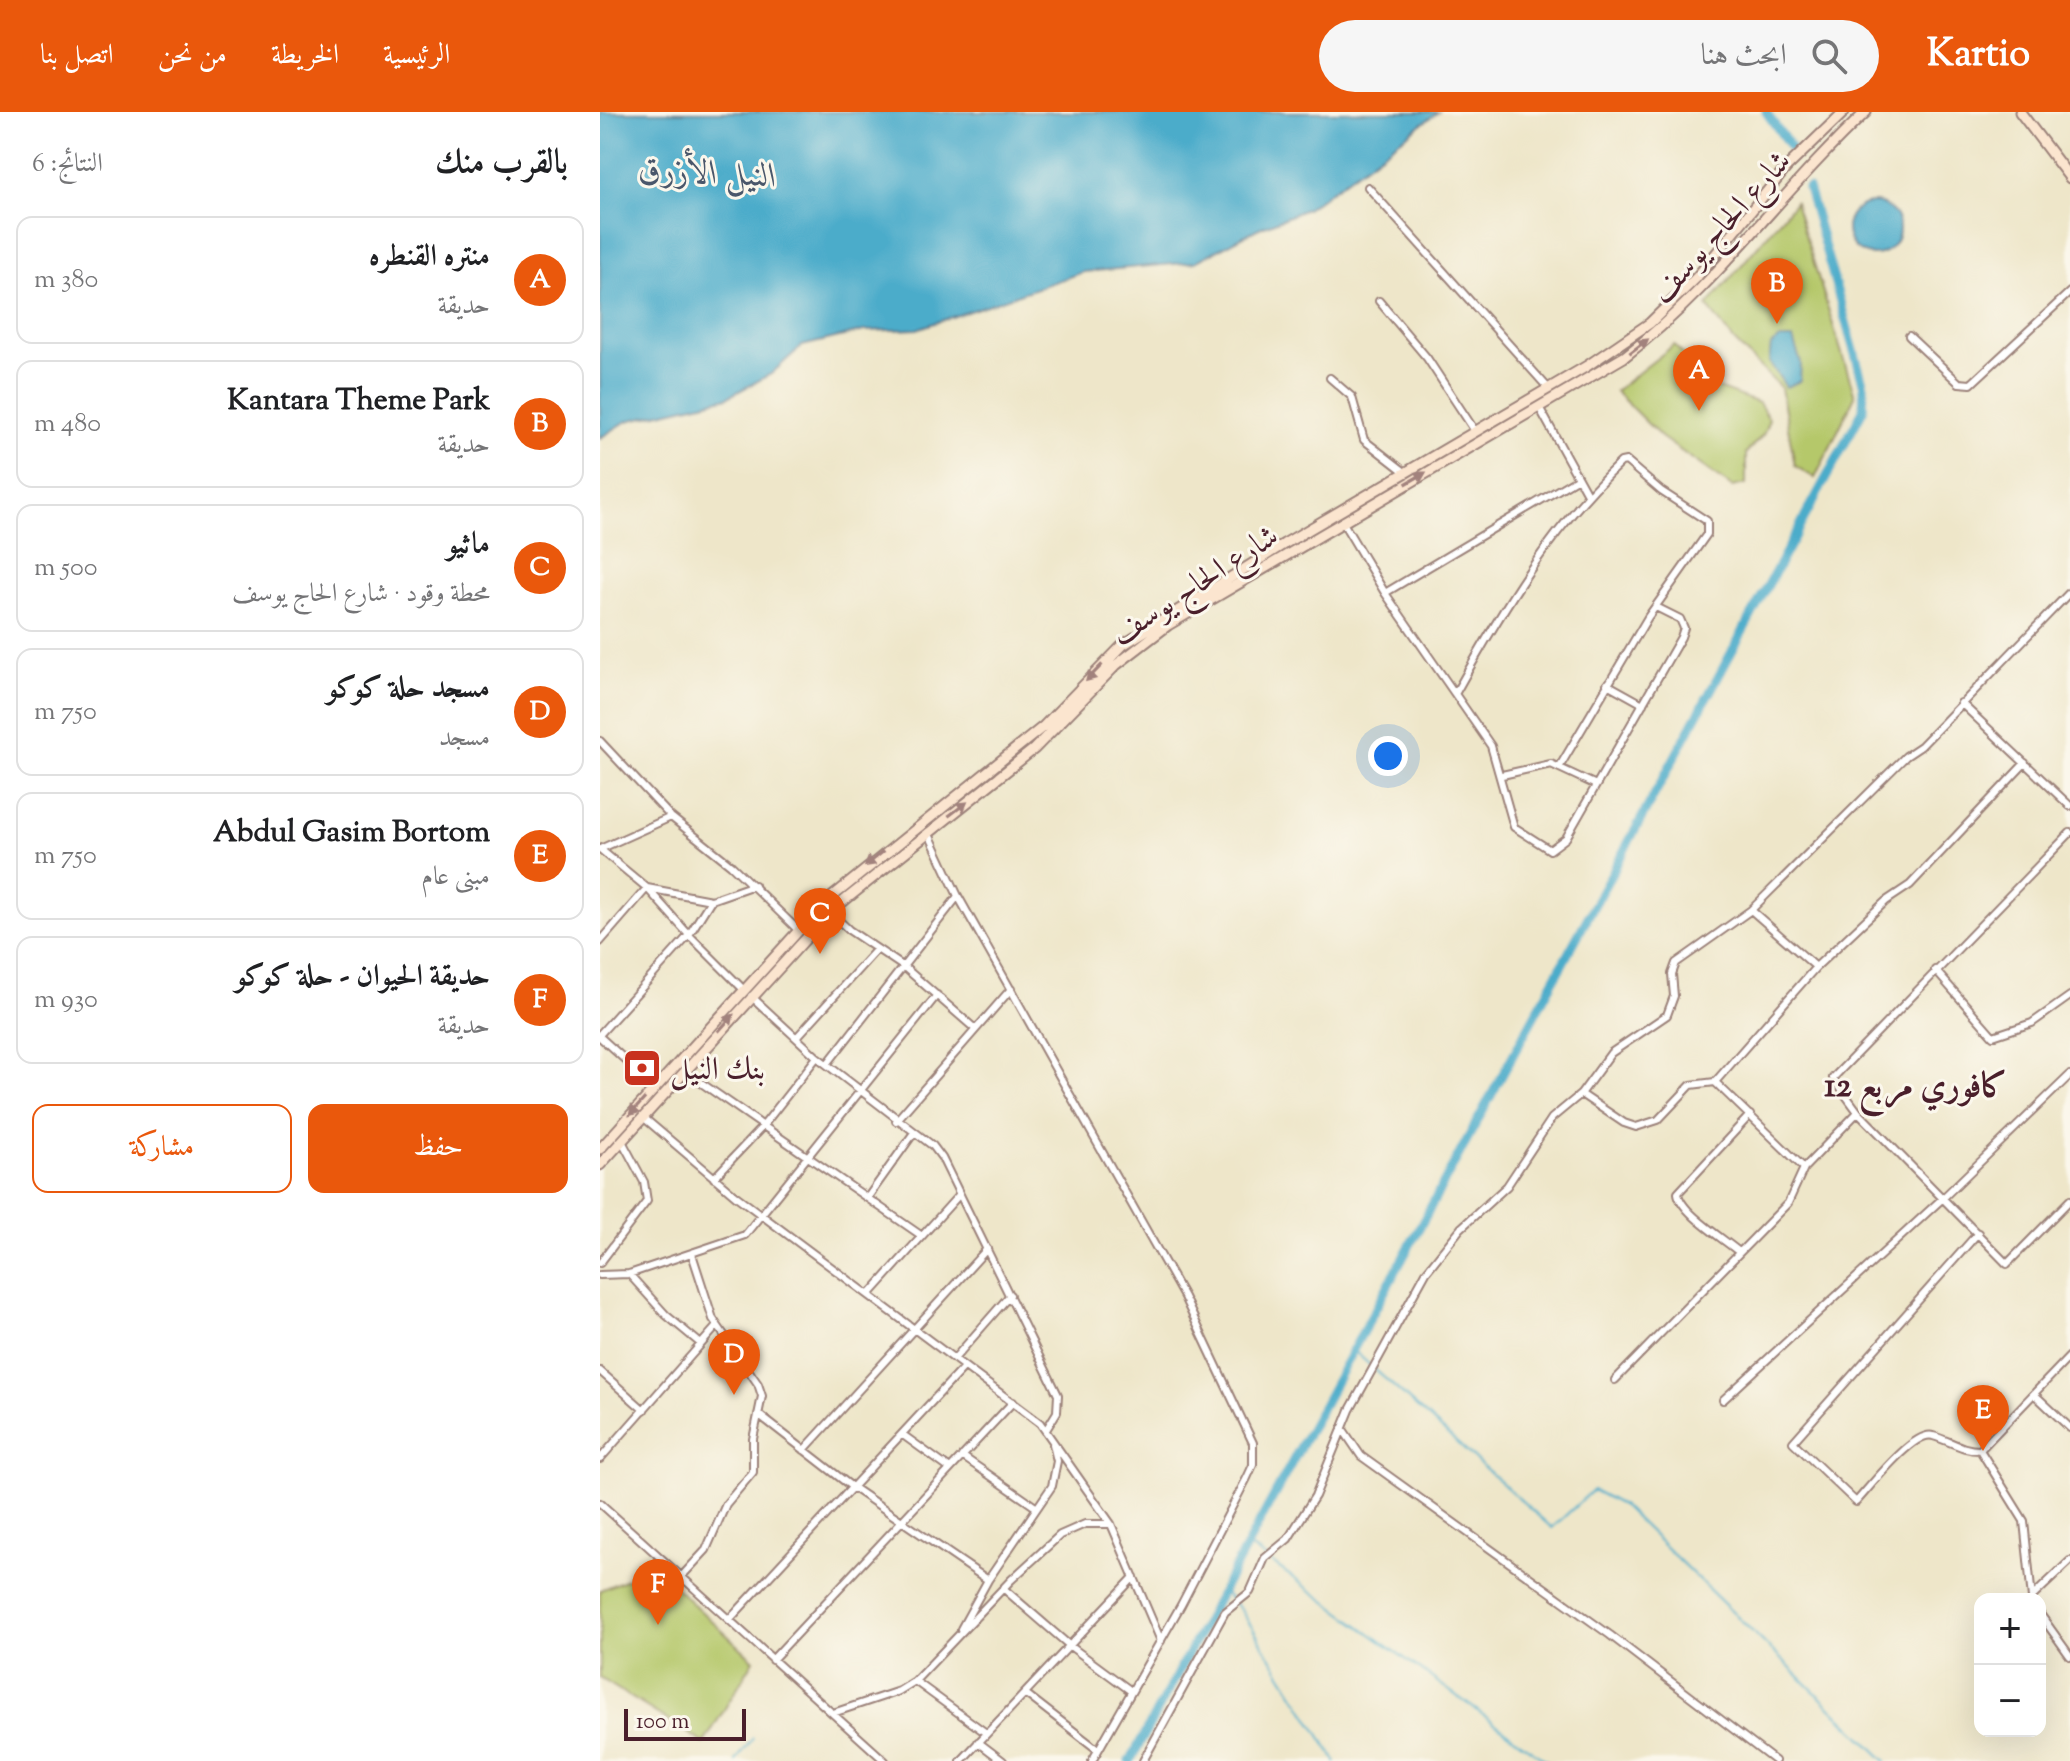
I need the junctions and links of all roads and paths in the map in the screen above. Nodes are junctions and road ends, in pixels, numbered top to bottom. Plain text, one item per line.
1 (1844, 112) edge
2 (1866, 112) edge
3 (2020, 112) edge
4 (2070, 178) edge
5 (1368, 187) dead end
6 (2070, 292) edge
7 (1379, 301) dead end
8 (1909, 336) dead end
9 (1330, 378) dead end
10 (1549, 389) junction
11 (1539, 407) junction
12 (1475, 431) junction
13 (1405, 472) junction
14 (1578, 478) junction
15 (1587, 494) junction
16 (1342, 521) junction
17 (2070, 592) edge
18 (1385, 593) junction
19 (1656, 607) junction
20 (1607, 684) junction
21 (1455, 694) junction
22 (1961, 703) junction
23 (1643, 704) junction
24 (600, 741) edge
25 (2025, 763) junction
26 (1560, 766) junction
27 (1502, 775) junction
28 (1596, 785) junction
29 (2070, 806) edge
30 (671, 817) junction
31 (928, 832) junction
32 (2070, 833) edge
33 (600, 849) edge
34 (754, 885) junction
35 (647, 888) junction
36 (958, 896) junction
37 (711, 900) junction
38 (1751, 910) junction
39 (830, 912) junction
40 (797, 929) junction
41 (689, 935) junction
42 (600, 942) edge
43 (876, 950) junction
44 (904, 967) junction
45 (1816, 967) junction
46 (1935, 970) junction
47 (742, 988) junction
48 (1011, 989) junction
49 (937, 995) junction
50 (751, 996) junction
51 (2070, 996) edge
52 (974, 1028) junction
53 (600, 1035) edge
54 (797, 1037) junction
55 (817, 1057) junction
56 (828, 1063) junction
57 (684, 1071) junction
58 (2070, 1075) edge
59 (1715, 1082) junction
60 (655, 1087) junction
61 (860, 1092) junction
62 (1581, 1094) junction
63 (1858, 1112) junction
64 (1750, 1115) junction
65 (643, 1117) junction
66 (896, 1121) junction
67 (763, 1126) junction
68 (913, 1134) junction
69 (622, 1141) junction
70 (600, 1149) edge
71 (809, 1156) junction
72 (600, 1165) edge
73 (1804, 1168) junction
74 (714, 1178) junction
75 (958, 1196) junction
76 (868, 1197) junction
77 (1944, 1197) junction
78 (2070, 1200) edge
79 (762, 1215) junction
80 (1978, 1233) junction
81 (922, 1236) junction
82 (987, 1249) junction
83 (1739, 1252) junction
84 (692, 1254) junction
85 (600, 1263) edge
86 (629, 1274) junction
87 (600, 1275) edge
88 (869, 1295) junction
89 (1010, 1295) junction
90 (717, 1326) junction
91 (914, 1328) junction
92 (701, 1344) junction
93 (2070, 1356) edge
94 (954, 1359) junction
95 (964, 1367) junction
96 (600, 1371) edge
97 (1615, 1380) dead end
98 (2034, 1394) junction
99 (1723, 1400) dead end
100 (1013, 1402) junction
101 (644, 1410) junction
102 (758, 1414) junction
103 (1342, 1427) junction
104 (2070, 1428) edge
105 (1047, 1432) junction
106 (903, 1435) junction
107 (804, 1450) junction
108 (1980, 1450) junction
109 (962, 1456) junction
110 (600, 1459) edge
111 (950, 1469) junction
112 (852, 1487) junction
113 (600, 1503) edge
114 (1037, 1508) junction
115 (903, 1522) junction
116 (1111, 1524) junction
117 (2070, 1561) edge
118 (681, 1577) junction
119 (1134, 1577) junction
120 (988, 1580) junction
121 (1003, 1588) junction
122 (2031, 1593) edge
123 (2037, 1593) edge
124 (729, 1620) junction
125 (2046, 1622) edge
126 (958, 1636) junction
127 (1161, 1641) junction
128 (1070, 1646) junction
129 (2070, 1656) edge
130 (772, 1660) junction
131 (915, 1681) junction
132 (1131, 1691) junction
133 (1026, 1694) junction
134 (833, 1713) junction
135 (986, 1733) junction
136 (978, 1742) junction
137 (1098, 1750) junction
138 (885, 1761) edge
139 (961, 1761) edge
140 (1003, 1761) edge
141 (1092, 1761) edge
142 (1143, 1761) edge
143 (1775, 1761) edge

1 - 10 main road, شارع الحاج يوسف
11 -> 2 main road, شارع الحاج يوسف
3 - 4 main road
5 - 10 street
6 - 8 street
7 - 12 street
9 - 13 street
10 - 12 main road, شارع الحاج يوسف
11 - 14 street
16 -> 11 main road, شارع الحاج يوسف
12 - 13 main road, شارع الحاج يوسف
13 -> 40 main road, شارع الحاج يوسف
14 - 15 street
14 - 18 street
15 - 19 street
15 - 21 street
16 - 18 street
31 -> 16 main road, شارع الحاج يوسف
17 - 22 street
18 - 21 street
19 - 20 street
19 - 23 street
20 - 23 street
20 - 26 street
21 - 27 street
22 - 25 street
22 - 38 street
23 - 28 street
24 - 30 street
25 - 29 street
25 - 45 street
26 - 27 street
26 - 28 street
27 - 28 street
30 - 33 street
30 - 34 street
31 - 36 street
31 - 39 main road, شارع الحاج يوسف
32 - 46 street
33 - 35 street
34 - 37 street
34 - 40 street
35 - 37 street
35 - 41 street
35 - 42 street
36 - 44 street
36 - 48 street
37 - 41 street
38 - 45 street
38 - 62 street
39 - 43 street
39 - 50 main road, شارع الحاج يوسف
40 - 47 main road, شارع الحاج يوسف
41 - 47 street
41 - 53 street
43 - 44 street
43 - 54 street
44 - 49 street
44 - 56 street
45 - 59 street
46 - 51 street
46 - 63 street
47 - 60 main road, شارع الحاج يوسف
48 - 52 street
48 - 127 street
49 - 52 street
49 - 61 street
50 - 54 street
57 -> 50 main road, شارع الحاج يوسف
52 - 66 street
53 - 60 street
54 - 55 street
55 - 56 street
55 - 67 street
56 - 61 street
57 - 65 main road, شارع الحاج يوسف
57 - 67 street
58 - 77 street
59 - 62 street
59 - 64 street
60 -> 70 main road, شارع الحاج يوسف
61 - 66 street
61 - 71 street
62 - 103 street
63 - 73 street
63 - 77 street
64 - 73 street
64 - 83 street
65 - 69 main road, شارع الحاج يوسف
65 - 74 street
66 - 68 street
67 - 71 street
67 - 74 street
68 - 75 street
68 - 76 street
69 - 72 main road, شارع الحاج يوسف
69 - 85 street
71 - 76 street
71 - 79 street
73 - 83 street
74 - 79 street
75 - 81 street
75 - 82 street
76 - 81 street
77 - 80 street
77 - 99 street
78 - 80 street
79 - 84 street
79 - 88 street
80 - 108 street
81 - 88 street
82 - 89 street
82 - 91 street
83 - 97 street
84 - 86 street
84 - 90 street
86 - 87 street
86 - 92 street
88 - 91 street
89 - 94 street
89 - 105 street
90 - 92 street
90 - 102 street
91 - 94 street
91 - 107 street
92 - 101 street
93 - 98 street
94 - 95 street
95 - 100 street
95 - 106 street
96 - 101 street
98 - 104 street
98 - 108 street
100 - 105 street
100 - 109 street
101 - 110 street
102 - 107 street
102 - 118 street
103 - 142 street
103 - 143 street
105 - 114 street
105 - 116 street
106 - 111 street
106 - 112 street
107 - 112 street
108 - 122 street
109 - 111 street
109 - 114 street
111 - 115 street
112 - 115 street
112 - 124 street
113 - 118 street
114 - 120 street
115 - 120 street
115 - 130 street
116 - 119 street
116 - 121 street
117 - 123 street
118 - 124 street
119 - 127 street
119 - 128 street
120 - 126 street
121 - 126 street
121 - 128 street
124 - 130 street
125 - 129 street
126 - 131 street
127 - 132 street
128 - 132 street
128 - 133 street
130 - 134 street
131 - 134 street
131 - 135 street
132 - 137 street
133 - 135 street
133 - 137 street
134 - 138 street
135 - 136 street
136 - 139 street
136 - 140 street
137 - 141 street

